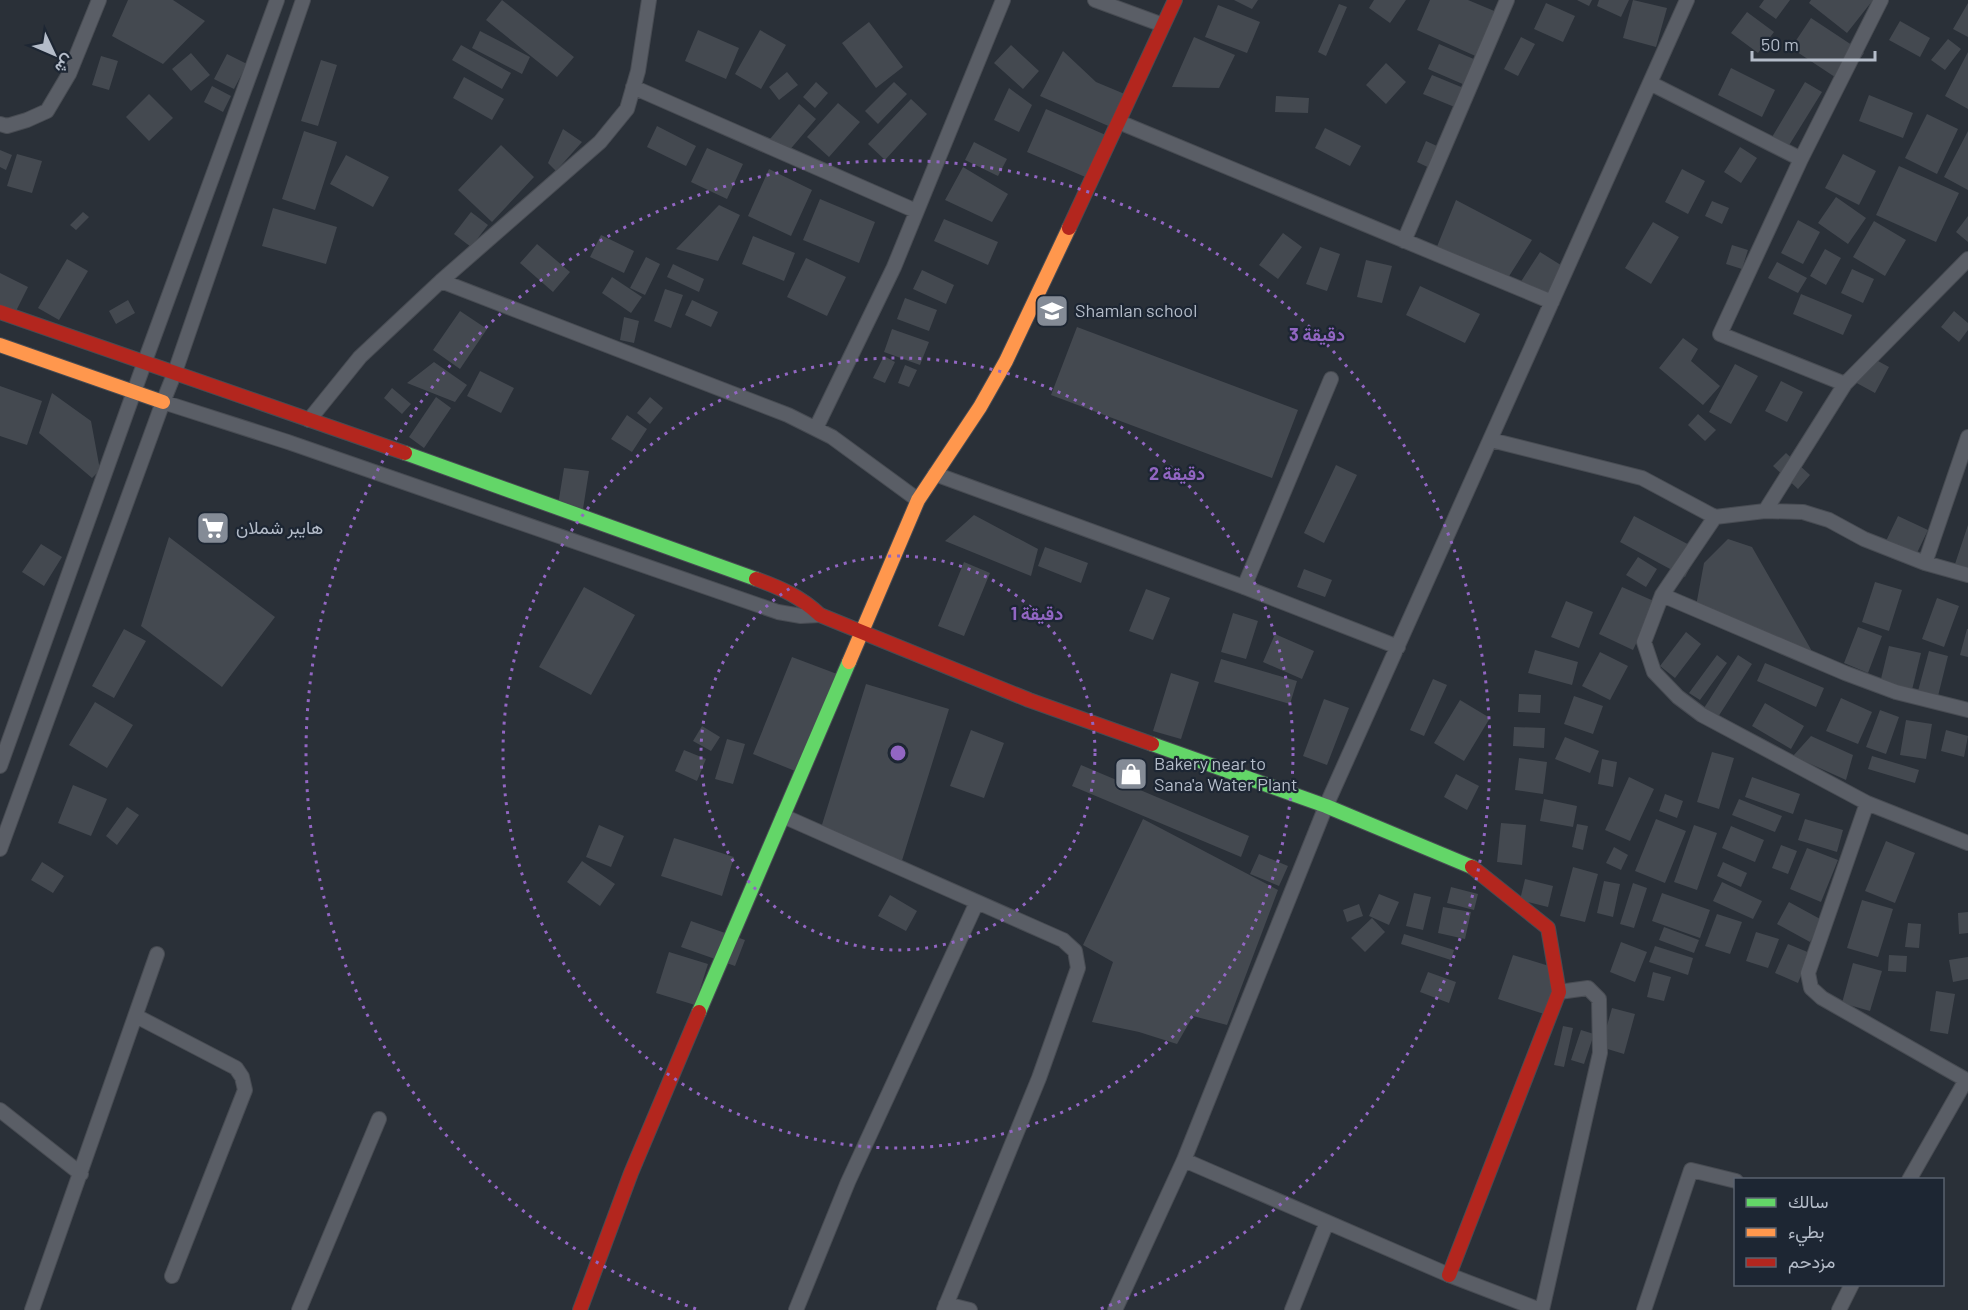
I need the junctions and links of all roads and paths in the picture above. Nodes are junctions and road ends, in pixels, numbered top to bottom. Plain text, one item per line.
1 (99, 0) edge
2 (277, 0) edge
3 (303, 0) edge
4 (649, 0) edge
5 (1003, 0) edge
6 (1095, 0) edge
7 (1175, 0) edge
8 (1507, 0) edge
9 (1687, 0) edge
10 (1881, 0) edge
11 (1163, 25) junction
12 (1650, 83) junction
13 (633, 87) junction
14 (1119, 122) junction
15 (0, 124) edge
16 (1801, 159) junction
17 (916, 211) junction
18 (1404, 240) junction
19 (1968, 259) edge
20 (441, 281) junction
21 (1552, 302) junction
22 (0, 312) edge
23 (0, 345) edge
24 (145, 361) junction
25 (176, 372) junction
26 (1332, 379) dead end
27 (1845, 384) junction
28 (134, 393) junction
29 (163, 402) junction
30 (309, 420) junction
31 (816, 428) junction
32 (1968, 437) edge
33 (1491, 440) junction
34 (935, 474) junction
35 (918, 500) junction
36 (1766, 511) junction
37 (1715, 517) junction
38 (1925, 563) junction
39 (1968, 575) edge
40 (1244, 587) junction
41 (1662, 595) junction
42 (820, 615) junction
43 (863, 633) junction
44 (1398, 647) junction
45 (1968, 710) edge
46 (0, 766) edge
47 (1867, 803) junction
48 (1326, 806) junction
49 (783, 816) junction
50 (1968, 843) edge
51 (0, 849) edge
52 (977, 902) junction
53 (157, 954) dead end
54 (1559, 992) junction
55 (136, 1016) junction
56 (1967, 1080) edge
57 (0, 1110) edge
58 (379, 1119) dead end
59 (1184, 1160) junction
60 (81, 1173) junction
61 (1910, 1178) edge
62 (1734, 1181) edge
63 (1328, 1222) junction
64 (1449, 1275) junction
65 (172, 1276) dead end
66 (1851, 1286) edge
67 (945, 1307) edge
68 (32, 1310) edge
69 (298, 1310) edge
70 (580, 1310) edge
71 (796, 1310) edge
72 (970, 1310) edge
73 (1115, 1310) edge
74 (1292, 1310) edge
75 (1541, 1310) edge
76 (1644, 1310) edge
77 (1839, 1310) edge

1 - 15 street
2 - 24 street
3 - 25 street
4 - 13 street
5 - 17 street
6 - 11 street
7 - 11 street
8 - 18 street
9 - 12 street
10 - 16 street
11 - 14 street
12 - 16 street
12 - 21 street
13 - 17 street
13 - 20 street
14 - 18 street
14 - 34 street
16 - 27 street
17 - 31 street
18 - 21 street
19 - 27 street
20 - 30 street
20 - 31 street
21 - 33 street
22 - 24 street
23 - 28 street
24 - 25 street
24 - 28 street
25 - 29 street
25 - 30 street
26 - 40 street
27 - 36 street
28 - 29 street
28 - 46 street
29 - 42 street
29 - 51 street
30 - 42 street
31 - 35 street
32 - 38 street
33 - 37 street
33 - 44 street
34 - 35 street
34 - 40 street
35 - 43 street
36 - 37 street
36 - 38 street
37 - 41 street
38 - 39 street
40 - 44 street
41 - 45 street
41 - 47 street
42 - 43 street
43 - 48 street
43 - 49 street
44 - 48 street
47 - 50 street
47 - 56 street
48 - 54 street
48 - 59 street
49 - 52 street
49 - 70 street
52 - 67 street
52 - 71 street
53 - 55 street
54 - 64 street
54 - 75 street
55 - 60 street
55 - 65 street
56 - 61 street
57 - 60 street
58 - 69 street
59 - 63 street
59 - 73 street
60 - 68 street
62 - 76 street
63 - 64 street
63 - 74 street
64 - 75 street
66 - 77 street
67 - 72 street

